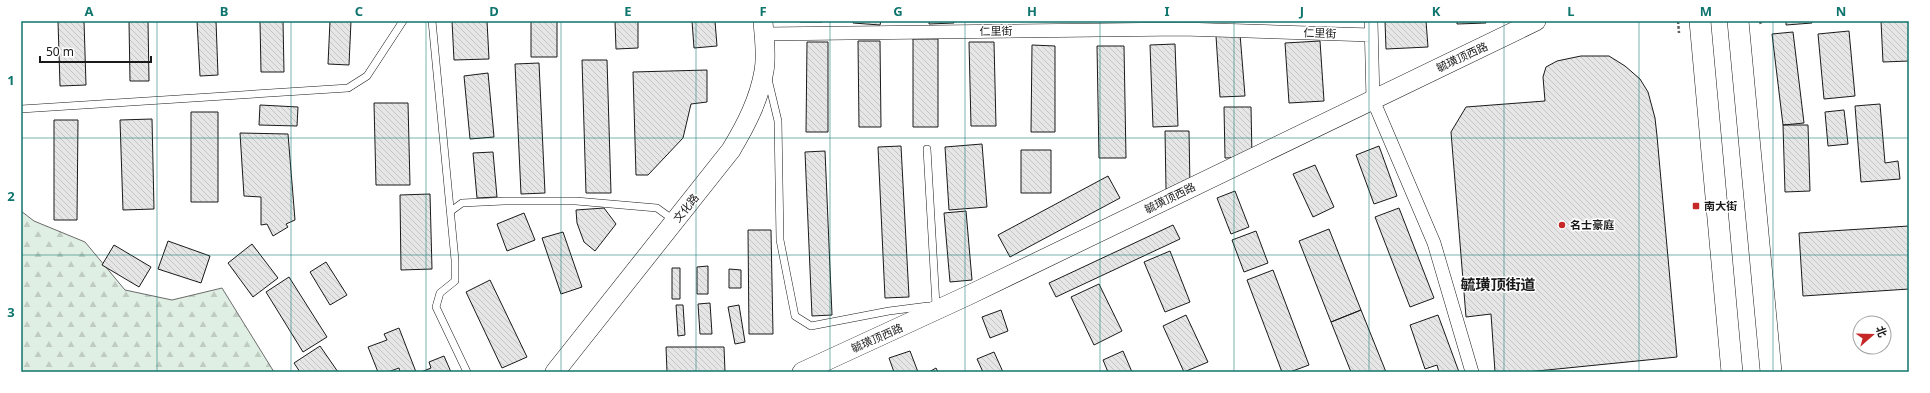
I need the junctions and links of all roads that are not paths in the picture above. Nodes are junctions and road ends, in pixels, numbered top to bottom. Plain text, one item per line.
1 (403, 21) edge
2 (432, 21) edge
3 (1371, 21) edge
4 (1536, 21) edge
5 (1700, 21) edge
6 (1738, 21) edge
7 (1181, 25) edge
8 (764, 27) edge
9 (1371, 34) junction
10 (765, 69) junction
11 (1373, 100) junction
12 (21, 109) edge
13 (927, 149) dead end
14 (451, 211) junction
15 (676, 222) junction
16 (969, 295) junction
17 (936, 305) junction
18 (467, 372) edge
19 (555, 372) edge
20 (802, 372) edge
21 (1472, 372) edge
22 (1732, 372) edge
23 (1771, 372) edge

1 - 12 lane
2 - 14 lane
3 - 9 street
4 - 11 street, 毓璜顶西路
5 - 22 main road
6 - 23 main road
7 - 8 street, 仁里街
7 - 9 street, 仁里街
8 - 10 street, 文化路
9 - 11 street
10 - 15 street, 文化路
10 - 17 lane
11 - 16 street, 毓璜顶西路
11 - 21 street
13 - 17 lane
14 - 15 lane
14 - 18 lane
15 - 19 street, 文化路
16 - 17 lane
16 - 20 street, 毓璜顶西路

